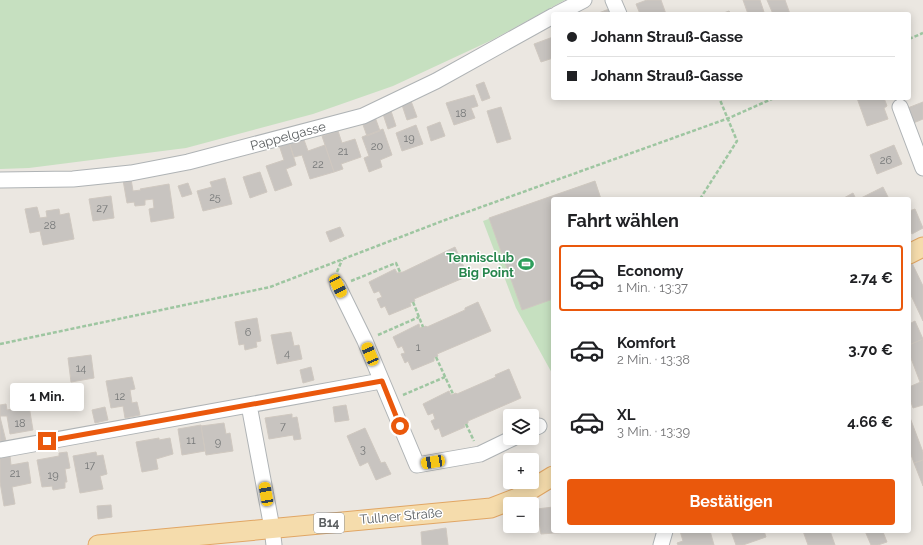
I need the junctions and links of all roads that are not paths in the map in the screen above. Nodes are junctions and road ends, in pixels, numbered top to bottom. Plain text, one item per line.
1 (584, 0) edge
2 (613, 0) edge
3 (561, 12) edge
4 (618, 12) edge
5 (551, 17) edge
6 (900, 107) dead end
7 (923, 168) edge
8 (0, 180) edge
9 (923, 247) edge
10 (911, 253) edge
11 (338, 286) road end
12 (382, 381) junction
13 (249, 405) junction
14 (503, 443) edge
15 (0, 450) edge
16 (551, 477) edge
17 (273, 536) edge
18 (98, 545) edge

1 - 3 street
2 - 4 street
5 - 8 street, Pappelgasse
6 - 7 street
9 - 10 main road
11 - 12 street
12 - 13 street
12 - 14 street
13 - 15 street
13 - 17 street
16 - 17 main road, Tullner Straße / B14
17 - 18 main road, Tullner Straße / B14

